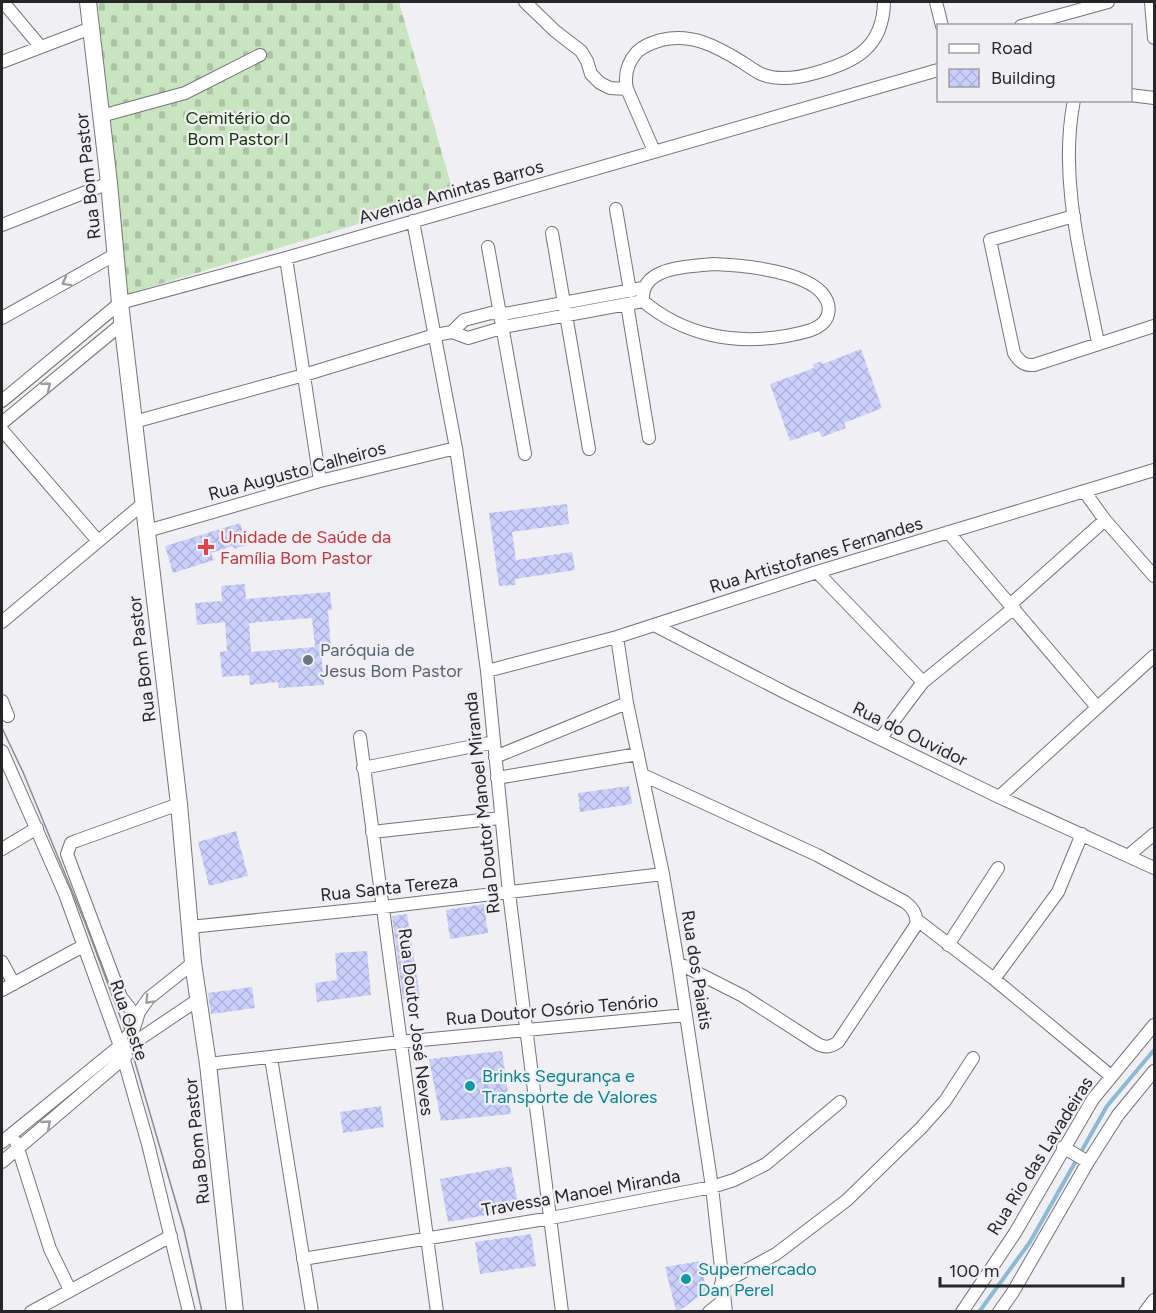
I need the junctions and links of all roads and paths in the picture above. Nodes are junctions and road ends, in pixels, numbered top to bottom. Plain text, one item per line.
1 (3, 2) edge
2 (88, 2) edge
3 (525, 2) edge
4 (884, 2) edge
5 (936, 2) edge
6 (1108, 2) edge
7 (1150, 2) edge
8 (942, 24) edge
9 (1027, 24) edge
10 (91, 28) junction
11 (1155, 38) edge
12 (40, 46) junction
13 (260, 55) dead end
14 (2, 62) edge
15 (937, 71) edge
16 (627, 89) junction
17 (1132, 95) edge
18 (1155, 98) edge
19 (1074, 102) edge
20 (101, 116) junction
21 (654, 151) junction
22 (109, 183) junction
23 (616, 209) dead end
24 (1074, 216) junction
25 (413, 221) junction
26 (2, 225) edge
27 (552, 233) dead end
28 (488, 247) dead end
29 (117, 254) junction
30 (286, 258) junction
31 (630, 291) junction
32 (643, 295) junction
33 (120, 303) junction
34 (627, 304) junction
35 (564, 309) junction
36 (500, 314) junction
37 (2, 318) edge
38 (123, 324) junction
39 (1155, 326) edge
40 (502, 327) junction
41 (452, 332) junction
42 (435, 335) junction
43 (1098, 343) junction
44 (304, 375) junction
45 (2, 401) edge
46 (134, 422) junction
47 (2, 423) edge
48 (2, 430) edge
49 (649, 438) dead end
50 (456, 448) junction
51 (588, 449) dead end
52 (525, 454) dead end
53 (1155, 470) edge
54 (320, 481) junction
55 (1084, 491) junction
56 (145, 502) junction
57 (1105, 520) junction
58 (147, 531) junction
59 (948, 532) junction
60 (98, 541) junction
61 (817, 572) junction
62 (1155, 576) edge
63 (1012, 606) junction
64 (2, 622) edge
65 (654, 625) junction
66 (617, 637) junction
67 (1155, 656) edge
68 (487, 671) junction
69 (923, 682) junction
70 (2, 701) edge
71 (627, 703) junction
72 (1097, 707) junction
73 (8, 716) dead end
74 (360, 737) dead end
75 (880, 739) junction
76 (494, 742) junction
77 (2, 751) edge
78 (638, 754) junction
79 (495, 757) junction
80 (363, 768) junction
81 (643, 775) junction
82 (497, 778) junction
83 (999, 797) junction
84 (179, 804) junction
85 (500, 818) junction
86 (37, 828) junction
87 (372, 832) junction
88 (1082, 834) junction
89 (1155, 834) edge
90 (2, 849) edge
91 (1130, 855) junction
92 (1155, 867) edge
93 (998, 868) dead end
94 (663, 874) junction
95 (509, 893) junction
96 (383, 908) junction
97 (916, 916) junction
98 (190, 927) junction
99 (948, 945) junction
100 (83, 946) junction
101 (2, 962) edge
102 (193, 963) junction
103 (678, 963) junction
104 (994, 979) junction
105 (14, 984) junction
106 (2, 990) edge
107 (199, 999) junction
108 (686, 1015) junction
109 (136, 1018) junction
110 (1155, 1025) edge
111 (526, 1030) junction
112 (400, 1042) junction
113 (122, 1052) junction
114 (271, 1058) junction
115 (973, 1058) dead end
116 (208, 1064) junction
117 (1155, 1071) edge
118 (1111, 1076) junction
119 (840, 1102) dead end
120 (12, 1133) junction
121 (2, 1142) edge
122 (19, 1148) junction
123 (1065, 1148) junction
124 (1086, 1161) junction
125 (2, 1162) edge
126 (712, 1187) junction
127 (550, 1218) junction
128 (171, 1236) junction
129 (426, 1238) junction
130 (303, 1259) junction
131 (721, 1284) junction
132 (70, 1290) junction
133 (1155, 1300) edge
134 (725, 1306) edge
135 (32, 1311) edge
136 (189, 1311) edge
137 (235, 1311) edge
138 (312, 1311) edge
139 (437, 1311) edge
140 (562, 1311) edge
141 (709, 1311) edge
142 (962, 1311) edge
143 (999, 1311) edge
144 (1145, 1311) edge

1 - 12 street
2 - 10 main road, Rua Bom Pastor
3 - 16 street
4 - 16 street
5 - 8 street
6 - 9 street
7 - 11 street
10 - 12 street
10 - 20 main road, Rua Bom Pastor
12 - 14 street
13 - 20 street
15 - 21 street, Avenida Amintas Barros
16 - 21 street
17 - 18 street
19 - 24 street
20 - 22 main road, Rua Bom Pastor
21 - 25 street, Avenida Amintas Barros
22 - 26 street
22 - 29 main road, Rua Bom Pastor
23 - 31 street
24 - 43 street
24 - 43 street
25 - 30 street, Avenida Amintas Barros
25 - 42 street, Rua Doutor Manoel Miranda
27 - 35 street
28 - 36 street
29 - 33 main road, Rua Bom Pastor
29 -> 37 street
30 - 33 street, Avenida Amintas Barros
30 - 44 street
31 - 32 street
31 - 35 street
32 - 32 street
32 - 34 street
33 - 38 main road, Rua Bom Pastor
33 - 45 street, Avenida Amintas Barros
34 - 35 street
34 - 49 street
35 - 36 street
35 - 40 street
35 - 51 street
36 - 40 street
36 - 41 street
38 - 46 main road, Rua Bom Pastor
47 -> 38 street
39 - 43 street
40 - 41 street
40 - 52 street
41 - 42 street
42 - 44 street
42 - 50 street, Rua Doutor Manoel Miranda
44 - 46 street
44 - 54 street
46 - 56 main road, Rua Bom Pastor
48 - 60 street
50 - 54 street, Rua Augusto Calheiros
50 - 68 street, Rua Doutor Manoel Miranda
53 - 55 street, Rua Artistofanes Fernandes
54 - 58 street, Rua Augusto Calheiros
55 - 57 street
55 - 59 street, Rua Artistofanes Fernandes
56 - 58 main road, Rua Bom Pastor
56 - 60 street
57 - 62 street
57 - 63 street
58 - 84 main road, Rua Bom Pastor
59 - 61 street, Rua Artistofanes Fernandes
59 - 63 street
60 - 64 street
61 - 65 street, Rua Artistofanes Fernandes
61 - 69 street
63 - 69 street
63 - 72 street
65 - 66 street, Rua Artistofanes Fernandes
65 - 75 street, Rua do Ouvidor
66 - 68 street, Rua Artistofanes Fernandes
66 - 71 street, Rua dos Paiatis
67 - 72 street
68 - 76 street, Rua Doutor Manoel Miranda
69 - 75 street
70 - 73 street
71 - 78 street, Rua dos Paiatis
71 - 79 street
72 - 83 street
74 - 80 street, Rua Doutor José Neves
75 - 83 street, Rua do Ouvidor
76 - 79 street, Rua Doutor Manoel Miranda
76 - 80 street
77 - 86 street, Rua Oeste
78 - 81 street, Rua dos Paiatis
78 - 82 street
79 - 82 street, Rua Doutor Manoel Miranda
80 - 87 street, Rua Doutor José Neves
81 - 94 street, Rua dos Paiatis
81 - 97 street
82 - 85 street, Rua Doutor Manoel Miranda
83 - 88 street, Rua do Ouvidor
84 - 98 main road, Rua Bom Pastor
84 - 109 street
85 - 87 street
85 - 95 street, Rua Doutor Manoel Miranda
86 - 90 street
86 - 100 street, Rua Oeste
87 - 96 street, Rua Doutor José Neves
88 - 91 street, Rua do Ouvidor
88 - 104 street
89 - 91 street
91 - 92 street, Rua do Ouvidor
93 - 99 street
94 - 95 street, Rua Santa Tereza
94 - 103 street, Rua dos Paiatis
95 - 96 street, Rua Santa Tereza
95 - 111 street, Rua Doutor Manoel Miranda
96 - 98 street, Rua Santa Tereza
96 - 112 street, Rua Doutor José Neves
97 - 99 street
97 - 103 street
98 - 102 main road, Rua Bom Pastor
99 - 104 street
100 - 105 street
100 - 113 street, Rua Oeste
101 - 105 street
102 - 107 main road, Rua Bom Pastor
102 -> 109 street
103 - 108 street, Rua dos Paiatis
104 - 118 street
105 - 106 street
107 - 113 street
107 - 116 main road, Rua Bom Pastor
108 - 111 street, Rua Doutor Osório Tenório
108 - 126 street, Rua dos Paiatis
109 - 113 street
110 - 118 street, Rua Rio das Lavadeiras
111 - 112 street, Rua Doutor Osório Tenório
111 - 127 street, Rua Doutor Manoel Miranda
112 - 114 street, Rua Doutor Osório Tenório
112 - 129 street, Rua Doutor José Neves
113 - 120 street
122 -> 113 street
113 - 128 street, Rua Oeste
114 - 116 street, Rua Doutor Osório Tenório
114 - 130 street
115 - 131 street
116 - 137 main road, Rua Bom Pastor
117 - 124 street
118 - 123 street, Rua Rio das Lavadeiras
119 - 126 street, Travessa Manoel Miranda
120 - 121 street
120 - 122 street
122 - 125 street
122 - 132 street
123 - 124 street
123 - 142 street, Rua Rio das Lavadeiras
124 - 143 street
126 - 127 street, Travessa Manoel Miranda
126 - 131 street, Rua dos Paiatis
127 - 129 street, Travessa Manoel Miranda
127 - 140 street, Rua Doutor Manoel Miranda
128 - 132 street
128 - 136 street, Rua Oeste
129 - 130 street, Travessa Manoel Miranda
129 - 139 street, Rua Doutor José Neves
130 - 138 street
131 - 134 street, Rua dos Paiatis
132 - 135 street
133 - 144 street
134 - 141 street

